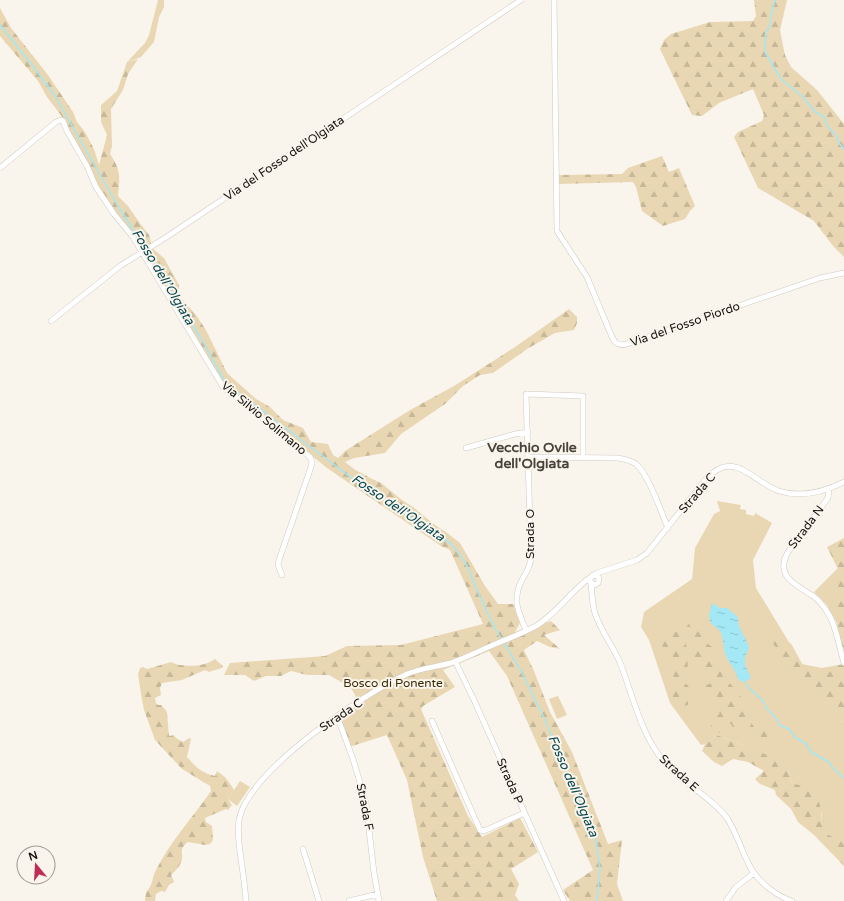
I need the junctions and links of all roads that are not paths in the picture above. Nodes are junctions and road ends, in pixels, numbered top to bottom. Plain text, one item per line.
1 (521, 0) edge
2 (554, 0) edge
3 (0, 168) edge
4 (144, 250) junction
5 (844, 273) edge
6 (51, 321) dead end
7 (528, 432) junction
8 (466, 448) dead end
9 (529, 457) junction
10 (583, 458) junction
11 (844, 482) edge
12 (829, 489) junction
13 (668, 528) junction
14 (611, 569) junction
15 (282, 575) dead end
16 (591, 579) junction
17 (599, 583) junction
18 (593, 598) junction
19 (526, 630) junction
20 (455, 661) junction
21 (844, 663) edge
22 (337, 716) junction
23 (432, 722) dead end
24 (524, 813) junction
25 (303, 849) dead end
26 (754, 873) junction
27 (378, 894) junction
28 (246, 901) edge
29 (319, 901) edge
30 (349, 901) edge
31 (379, 901) edge
32 (564, 901) edge
33 (726, 901) edge
34 (792, 901) edge

1 - 4 street, Via del Fosso dell'Olgiata
2 - 5 street, Via del Fosso Piordo
3 - 4 street
4 - 6 street, Via del Fosso dell'Olgiata
4 - 15 street, Via Silvio Solimano
7 - 8 street
7 - 9 street, Strada O
7 - 10 street, Strada O
9 - 10 street
9 - 19 street, Strada O
10 - 13 street
11 - 12 street, Strada C
12 - 13 street, Strada C
12 - 21 street, Strada N
13 - 14 street, Strada C
14 - 16 street, Strada C
14 - 17 street, Strada C
16 - 17 street
16 - 17 street
16 - 18 street, Strada E
16 - 19 street, Strada C
17 - 18 street, Strada E
18 - 26 street, Strada E
19 - 20 street, Strada C
20 - 22 street, Strada C
20 - 24 street, Strada P
22 - 27 street, Strada F
22 - 28 street, Strada C
23 - 24 street
24 - 32 street, Strada P
25 - 29 street
26 - 33 street
26 - 34 street, Strada E
27 - 30 street
27 - 31 street, Strada F

